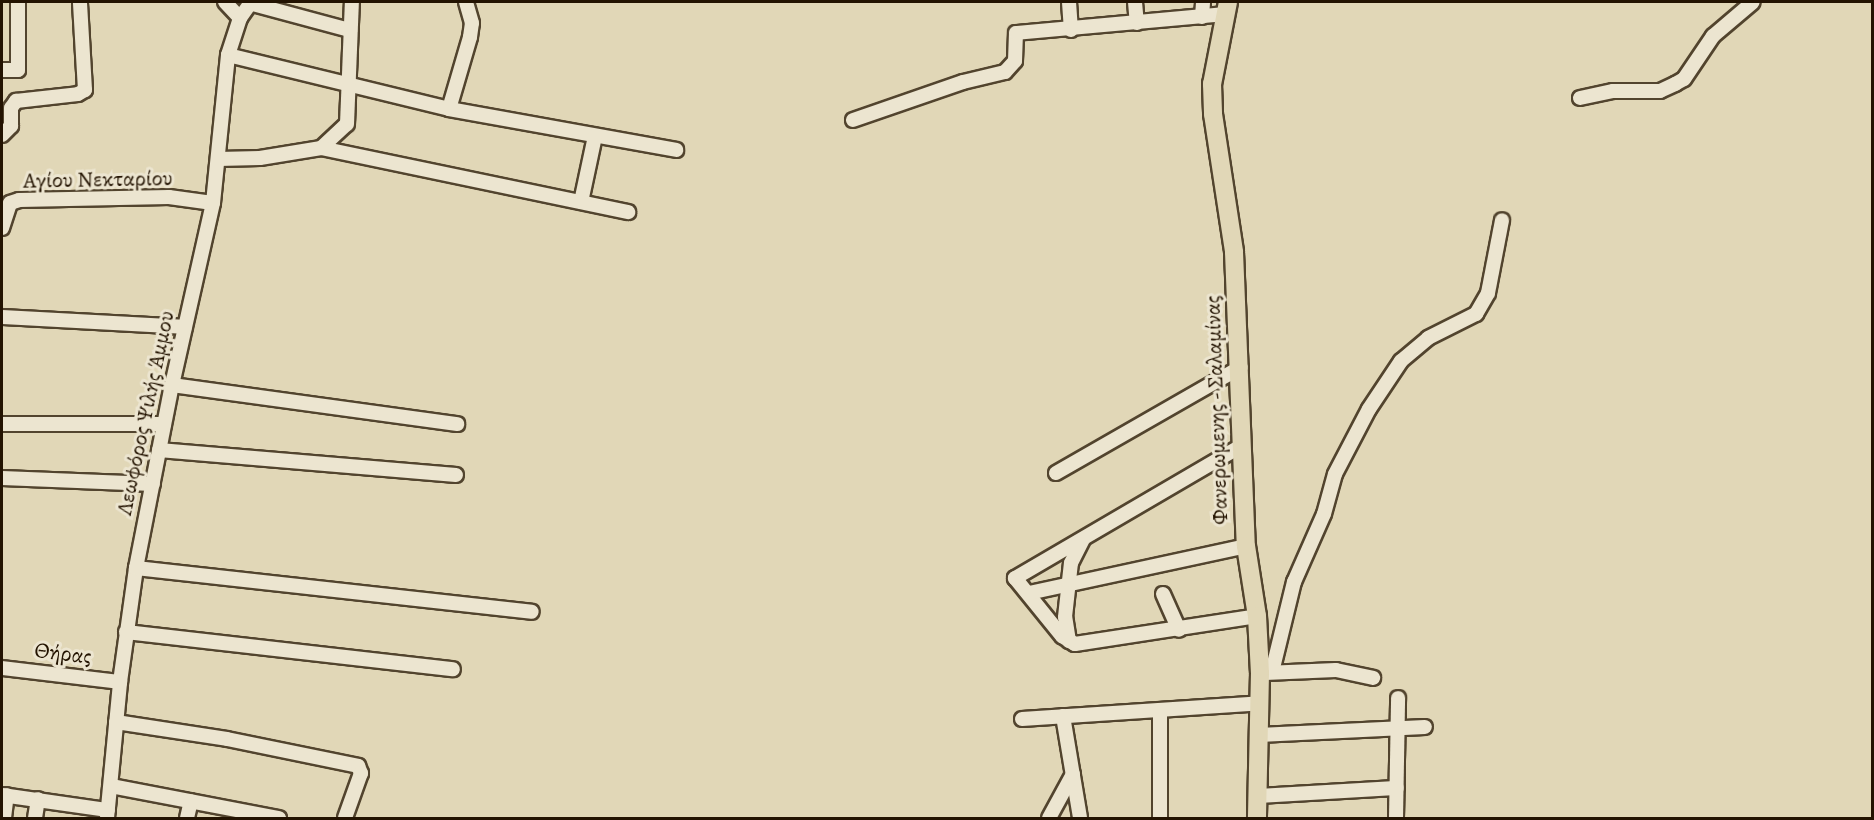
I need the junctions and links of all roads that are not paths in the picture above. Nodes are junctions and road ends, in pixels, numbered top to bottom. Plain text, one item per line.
1 (18, 2) edge
2 (80, 2) edge
3 (225, 2) edge
4 (250, 2) edge
5 (352, 2) edge
6 (466, 2) edge
7 (1069, 2) edge
8 (1135, 2) edge
9 (1203, 2) edge
10 (1753, 2) edge
11 (1226, 8) edge
12 (1202, 17) junction
13 (240, 18) junction
14 (1137, 22) junction
15 (350, 30) junction
16 (1071, 30) junction
17 (228, 55) junction
18 (2, 70) edge
19 (348, 84) junction
20 (1580, 98) dead end
21 (449, 110) junction
22 (853, 120) dead end
23 (2, 135) edge
24 (595, 136) junction
25 (321, 148) junction
26 (676, 150) dead end
27 (218, 159) junction
28 (581, 202) junction
29 (213, 203) junction
30 (628, 212) dead end
31 (1502, 220) dead end
32 (2, 228) edge
33 (2, 317) edge
34 (185, 327) junction
35 (1241, 367) junction
36 (172, 385) junction
37 (2, 424) edge
38 (164, 424) junction
39 (457, 424) dead end
40 (1241, 446) junction
41 (159, 450) junction
42 (1056, 473) dead end
43 (456, 475) dead end
44 (2, 478) edge
45 (153, 484) junction
46 (1083, 539) junction
47 (1246, 546) junction
48 (136, 568) junction
49 (1071, 583) junction
50 (1029, 593) junction
51 (1163, 594) dead end
52 (532, 612) dead end
53 (1257, 616) junction
54 (1179, 630) junction
55 (126, 632) junction
56 (1069, 641) junction
57 (2, 668) edge
58 (453, 669) dead end
59 (1266, 673) junction
60 (1373, 678) dead end
61 (120, 682) junction
62 (1398, 698) dead end
63 (1260, 703) junction
64 (1160, 710) junction
65 (1063, 717) junction
66 (1022, 719) dead end
67 (116, 722) junction
68 (1425, 728) dead end
69 (1398, 729) junction
70 (1259, 735) junction
71 (1073, 774) junction
72 (111, 786) junction
73 (1397, 788) junction
74 (4, 795) edge
75 (1257, 796) junction
76 (38, 799) junction
77 (191, 801) junction
78 (108, 814) edge
79 (272, 818) edge
80 (4, 819) edge
81 (35, 819) edge
82 (188, 819) edge
83 (345, 819) edge
84 (1049, 819) edge
85 (1080, 819) edge
86 (1160, 819) edge
87 (1257, 819) edge
88 (1396, 819) edge

1 - 18 street
2 - 23 street
3 - 13 street
4 - 13 street, Λεωφόρος Ψιλής Άμμου
4 - 15 street
5 - 15 street
6 - 21 street
7 - 16 street
8 - 14 street
9 - 12 street
10 - 20 street
11 - 12 street
11 - 35 main road, Φανερωμενης - Σαλαμίνας
12 - 14 street
13 - 17 street, Λεωφόρος Ψιλής Άμμου
14 - 16 street
15 - 19 street
16 - 22 street
17 - 19 street
17 - 27 street, Λεωφόρος Ψιλής Άμμου
19 - 21 street
19 - 25 street
21 - 24 street
24 - 26 street
24 - 28 street
25 - 27 street
25 - 28 street
27 - 29 street, Λεωφόρος Ψιλής Άμμου
28 - 30 street
29 - 32 street, Αγίου Νεκταρίου
29 - 34 street, Λεωφόρος Ψιλής Άμμου
31 - 59 street
33 - 34 street
34 - 36 street, Λεωφόρος Ψιλής Άμμου
35 - 40 main road, Φανερωμενης - Σαλαμίνας
35 - 42 street
36 - 38 street, Λεωφόρος Ψιλής Άμμου
36 - 39 street
37 - 38 street
38 - 41 street, Λεωφόρος Ψιλής Άμμου
40 - 46 street
40 - 47 main road, Φανερωμενης - Σαλαμίνας
41 - 43 street
41 - 45 street, Λεωφόρος Ψιλής Άμμου
44 - 45 street
45 - 48 street, Λεωφόρος Ψιλής Άμμου
46 - 49 street
46 - 50 street
47 - 49 street
47 - 53 main road, Φανερωμενης - Σαλαμίνας
48 - 52 street
48 - 55 street, Λεωφόρος Ψιλής Άμμου
49 - 50 street
49 - 56 street
50 - 56 street
51 - 54 street
53 - 54 street
53 - 59 main road, Φανερωμενης - Σαλαμίνας
54 - 56 street
55 - 58 street
55 - 61 street, Λεωφόρος Ψιλής Άμμου
57 - 61 street, Θήρας
59 - 60 street
59 - 63 main road, Φανερωμενης - Σαλαμίνας
61 - 67 street, Λεωφόρος Ψιλής Άμμου
62 - 69 street
63 - 64 street
63 - 70 main road, Φανερωμενης - Σαλαμίνας
64 - 65 street
64 - 86 street
65 - 66 street
65 - 71 street
67 - 72 street, Λεωφόρος Ψιλής Άμμου
67 - 83 street
68 - 69 street
69 - 70 street
69 - 73 street
70 - 75 main road, Φανερωμενης - Σαλαμίνας
71 - 84 street
71 - 85 street
72 - 77 street
72 - 78 street, Λεωφόρος Ψιλής Άμμου
73 - 75 street
73 - 88 street
74 - 76 street
74 - 80 street
75 - 87 main road, Φανερωμενης - Σαλαμίνας
76 - 78 street
76 - 81 street
77 - 79 street
77 - 82 street

